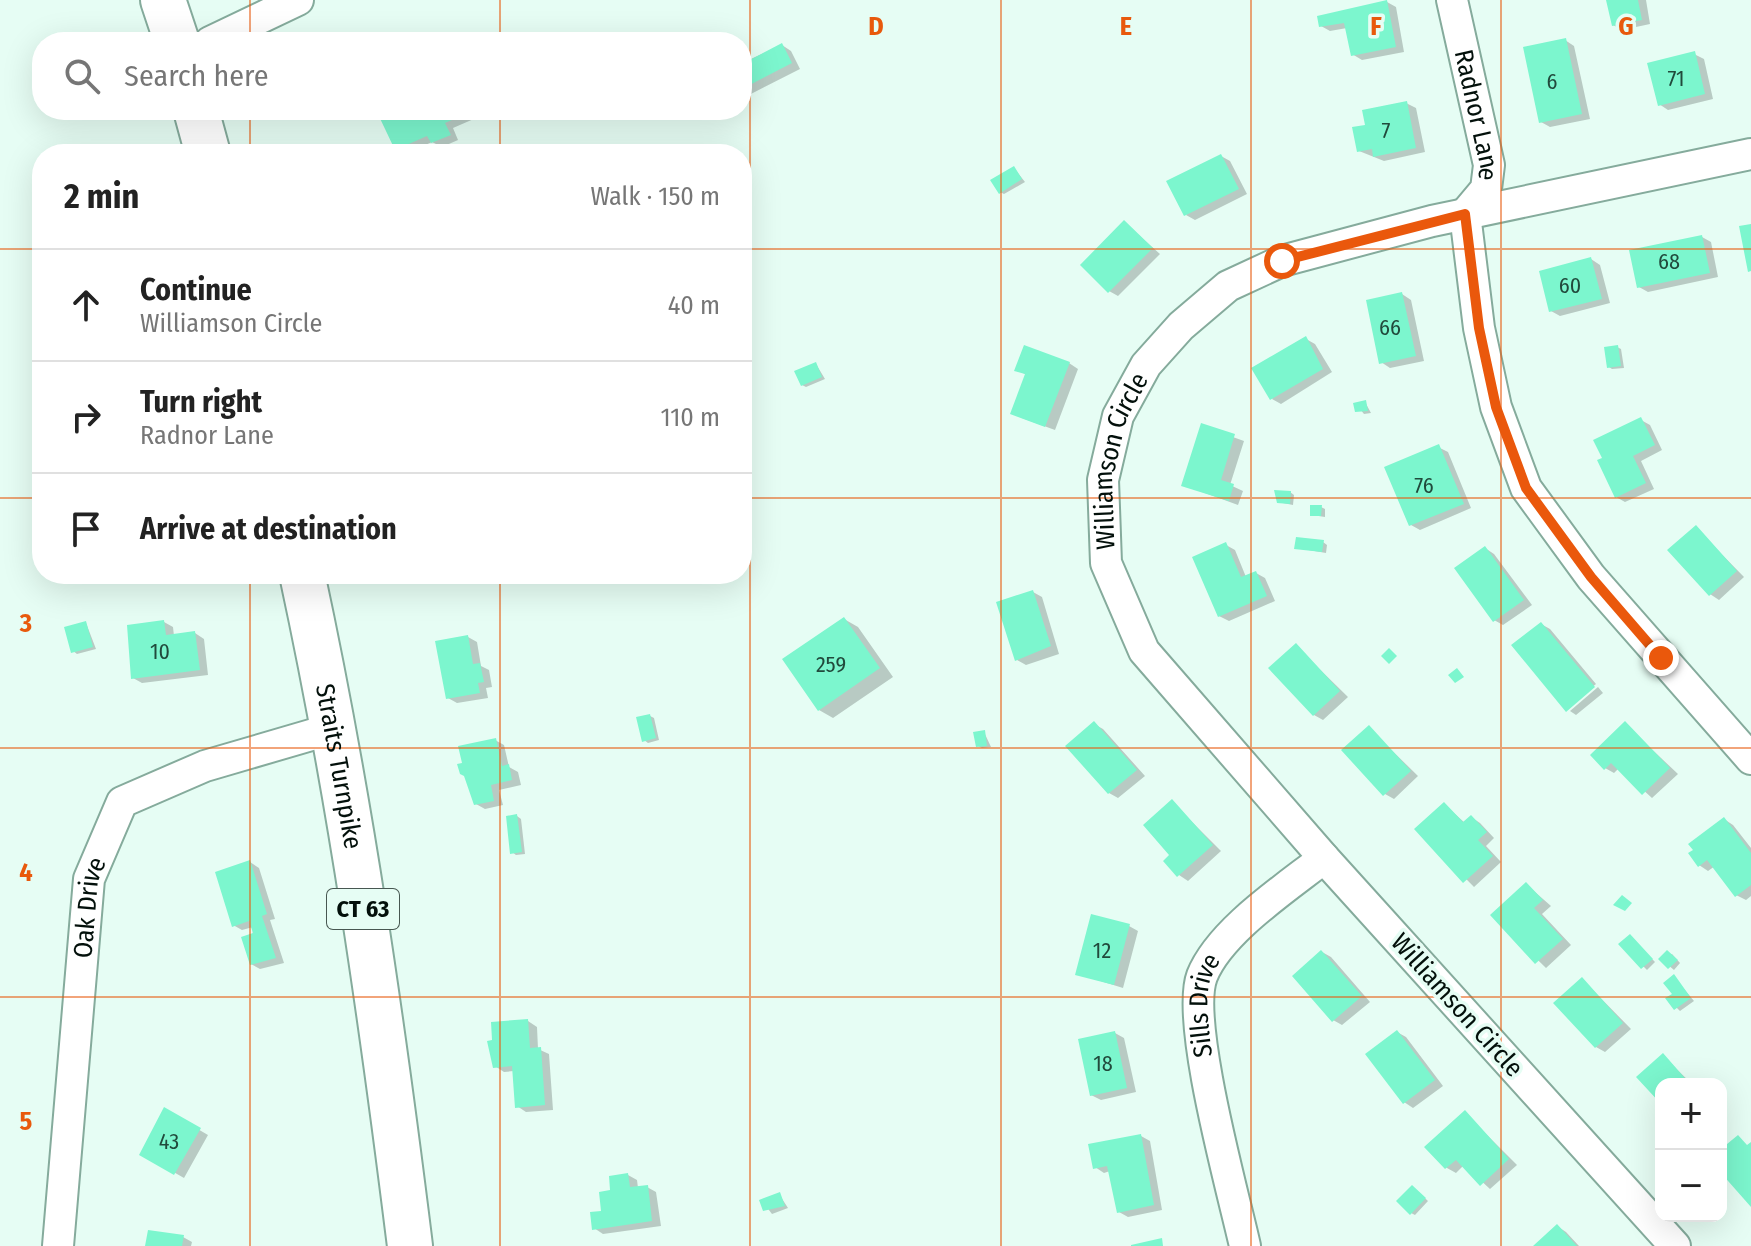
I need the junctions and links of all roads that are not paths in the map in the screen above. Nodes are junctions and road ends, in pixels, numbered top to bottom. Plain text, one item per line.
1 (163, 0) edge
2 (298, 0) edge
3 (1452, 0) edge
4 (174, 32) edge
5 (231, 32) edge
6 (199, 120) edge
7 (205, 144) edge
8 (1751, 154) edge
9 (1465, 214) junction
10 (304, 584) edge
11 (335, 728) junction
12 (1751, 759) edge
13 (1324, 858) junction
14 (58, 1246) edge
15 (410, 1246) edge
16 (1245, 1246) edge
17 (1675, 1246) edge

1 - 4 main road
2 - 5 street
3 - 9 street, Radnor Lane
6 - 7 main road
8 - 9 street, Williamson Circle
9 - 12 street, Radnor Lane
9 - 13 street, Williamson Circle
10 - 11 main road, Straits Turnpike / CT 63
11 - 14 street, Oak Drive
11 - 15 main road, Straits Turnpike / CT 63
13 - 16 street, Sills Drive
13 - 17 street, Williamson Circle

